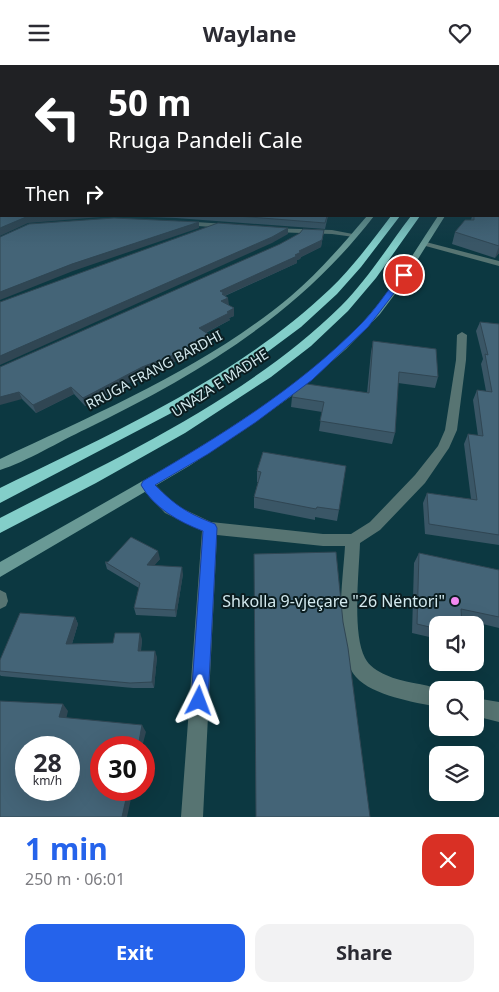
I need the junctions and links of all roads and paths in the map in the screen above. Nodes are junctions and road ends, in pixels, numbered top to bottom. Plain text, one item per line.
1 (370, 217) edge
2 (395, 217) edge
3 (415, 217) edge
4 (441, 217) edge
5 (176, 222) edge
6 (217, 226) junction
7 (235, 227) edge
8 (262, 229) edge
9 (298, 232) junction
10 (199, 233) edge
11 (354, 235) junction
12 (290, 240) edge
13 (425, 243) junction
14 (499, 264) edge
15 (462, 335) dead end
16 (0, 465) edge
17 (147, 485) junction
18 (0, 496) edge
19 (0, 526) edge
20 (210, 528) junction
21 (353, 540) junction
22 (0, 570) edge
23 (429, 696) edge
24 (484, 709) edge
25 (499, 713) edge
26 (192, 817) edge

1 - 11 main road, RRUGA FRANG BARDHI
2 - 18 highway, UNAZA E MADHE
3 - 19 highway, UNAZA E MADHE
4 - 13 main road
5 - 6 street
6 - 7 street
6 - 10 street
8 - 9 street
9 - 11 street
9 - 12 street
11 - 16 main road, RRUGA FRANG BARDHI
13 - 14 street
13 - 17 main road
15 - 21 street
17 - 20 street
17 - 22 main road
20 - 21 street
20 - 26 street
21 - 23 street
24 - 25 street

